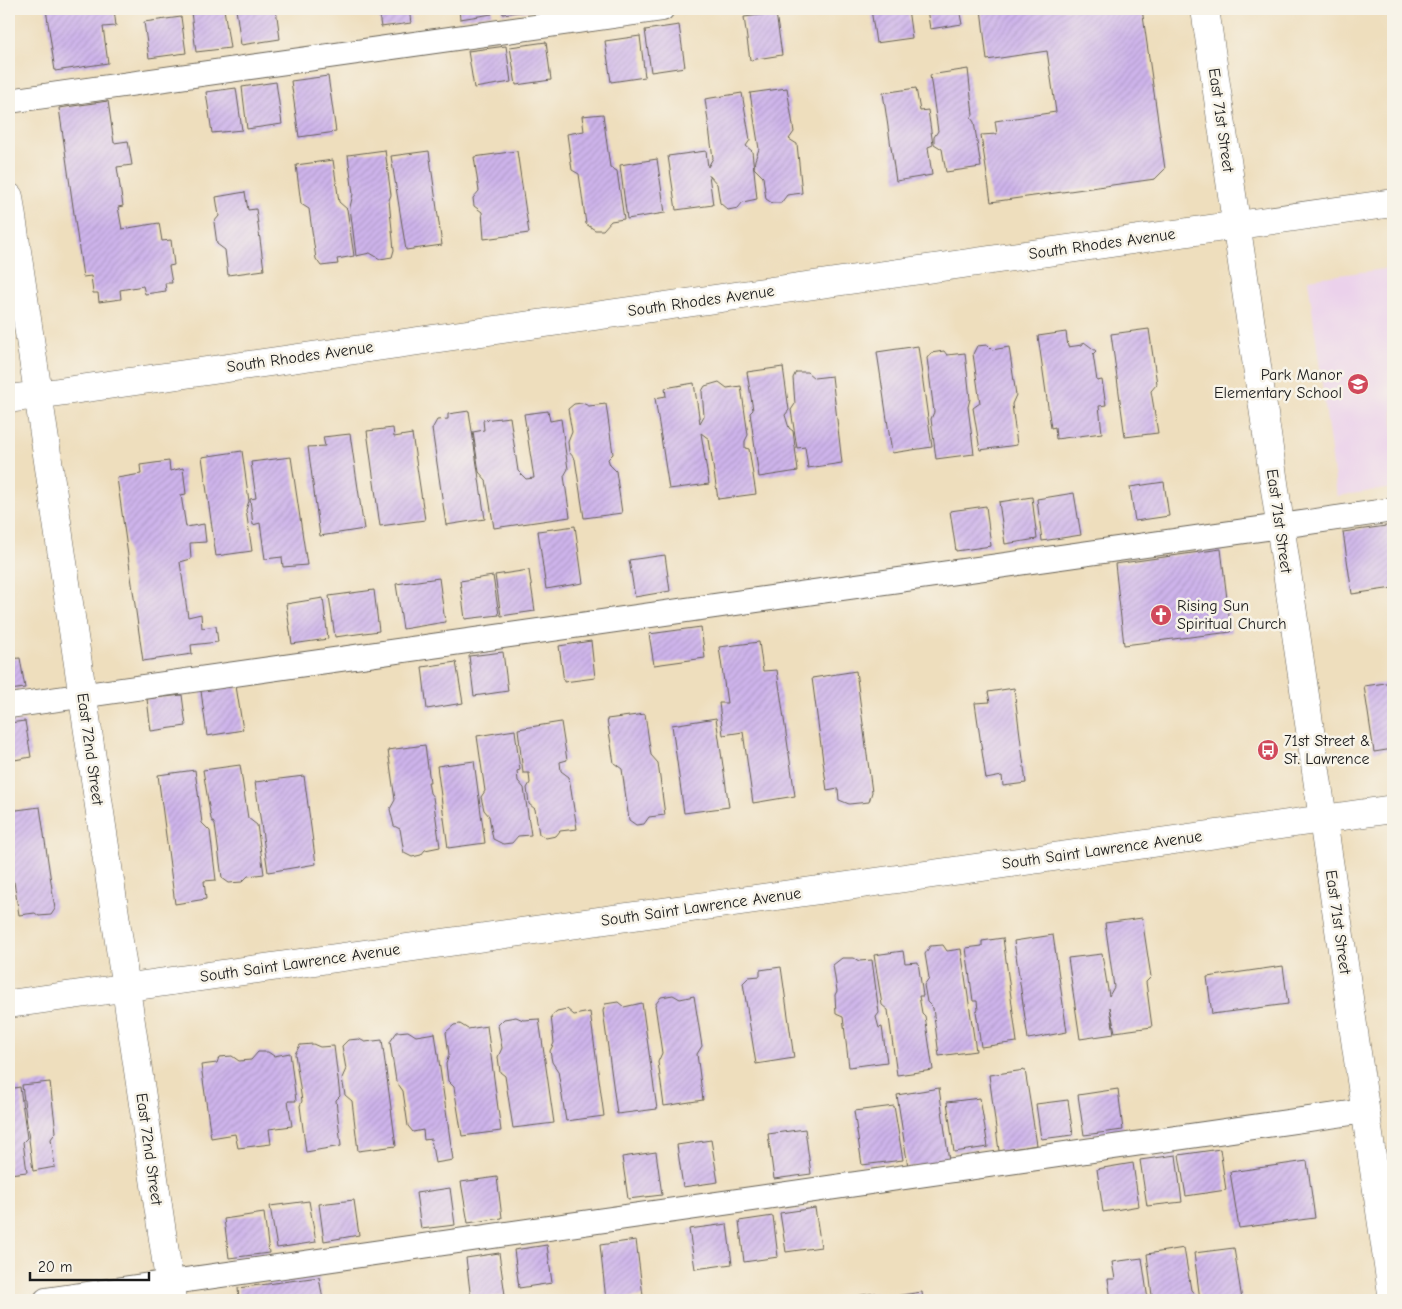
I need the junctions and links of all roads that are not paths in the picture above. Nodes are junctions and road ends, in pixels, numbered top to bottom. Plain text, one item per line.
1 (662, 9) edge
2 (1205, 9) edge
3 (9, 101) edge
4 (9, 197) edge
5 (1393, 203) edge
6 (1236, 225) junction
7 (38, 394) junction
8 (9, 398) edge
9 (1393, 510) edge
10 (1280, 526) junction
11 (82, 695) junction
12 (9, 706) edge
13 (1393, 809) edge
14 (1323, 819) junction
15 (126, 987) junction
16 (9, 1004) edge
17 (1365, 1111) junction
18 (170, 1291) edge
19 (46, 1300) edge
20 (1393, 1300) edge

1 - 3 lane
2 - 6 street, East 71st Street
4 - 7 street, East 72nd Street
5 - 6 street, South Rhodes Avenue
6 - 7 street, South Rhodes Avenue
6 - 10 street, East 71st Street
7 - 8 street, South Rhodes Avenue
7 - 11 street, East 72nd Street
9 - 10 lane
10 - 11 lane
10 - 14 street, East 71st Street
11 - 12 lane
11 - 15 street, East 72nd Street
13 - 14 street, South Saint Lawrence Avenue
14 - 15 street, South Saint Lawrence Avenue
14 - 17 street, East 71st Street
15 - 16 street, South Saint Lawrence Avenue
15 - 18 street, East 72nd Street
17 - 18 lane
17 - 20 street, East 71st Street
18 - 19 lane

